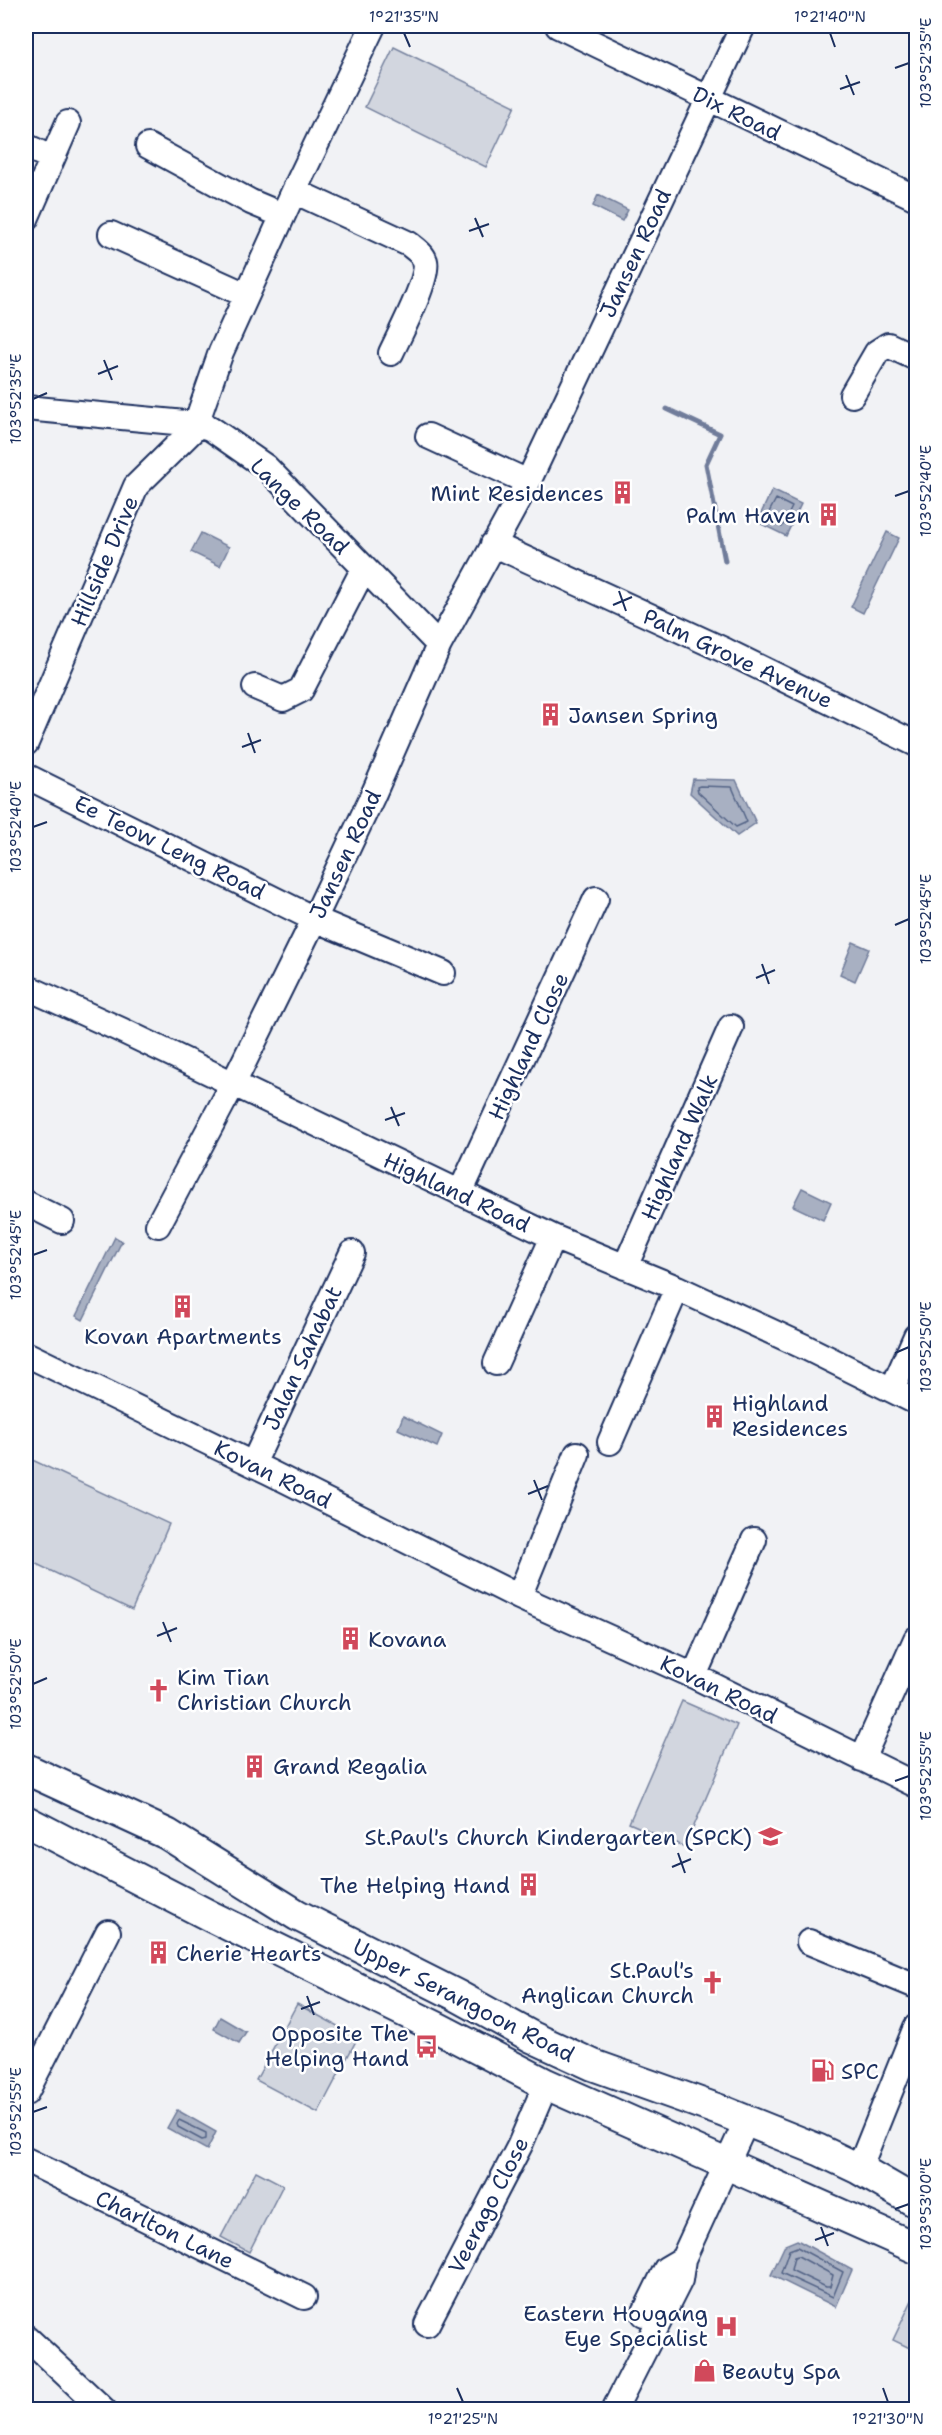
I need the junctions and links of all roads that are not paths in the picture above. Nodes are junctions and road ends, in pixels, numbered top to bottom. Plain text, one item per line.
1 (373, 26) edge
2 (558, 26) edge
3 (743, 26) edge
4 (707, 98) junction
5 (68, 123) dead end
6 (26, 146) edge
7 (148, 146) dead end
8 (51, 158) junction
9 (294, 191) junction
10 (916, 198) edge
11 (282, 215) junction
12 (26, 219) edge
13 (111, 234) dead end
14 (246, 295) junction
15 (391, 353) dead end
16 (916, 358) edge
17 (852, 395) dead end
18 (26, 408) edge
19 (196, 424) junction
20 (428, 436) dead end
21 (528, 482) junction
22 (493, 544) junction
23 (364, 568) junction
24 (439, 645) junction
25 (255, 687) dead end
26 (26, 743) edge
27 (916, 744) edge
28 (26, 776) edge
29 (596, 899) dead end
30 (314, 919) junction
31 (443, 973) dead end
32 (26, 987) edge
33 (731, 1027) dead end
34 (233, 1084) junction
35 (460, 1193) junction
36 (26, 1203) edge
37 (62, 1221) dead end
38 (158, 1225) dead end
39 (553, 1238) junction
40 (352, 1253) dead end
41 (625, 1267) junction
42 (677, 1288) junction
43 (916, 1336) edge
44 (26, 1354) edge
45 (496, 1363) dead end
46 (892, 1390) junction
47 (916, 1402) edge
48 (610, 1442) dead end
49 (577, 1454) dead end
50 (253, 1464) junction
51 (754, 1540) dead end
52 (519, 1597) junction
53 (916, 1639) edge
54 (694, 1676) junction
55 (862, 1759) junction
56 (26, 1769) edge
57 (916, 1785) edge
58 (26, 1821) edge
59 (108, 1932) dead end
60 (809, 1942) dead end
61 (916, 1986) edge
62 (916, 2027) edge
63 (546, 2084) junction
64 (26, 2093) edge
65 (747, 2122) junction
66 (26, 2160) edge
67 (728, 2164) junction
68 (859, 2169) junction
69 (916, 2202) edge
70 (916, 2248) edge
71 (683, 2259) junction
72 (304, 2297) dead end
73 (427, 2324) dead end
74 (26, 2337) edge
75 (104, 2409) edge
76 (598, 2409) edge
77 (614, 2409) edge

1 - 9 street, Hillside Drive
2 - 4 street, Dix Road
3 - 4 street, Jansen Road
4 - 10 street, Dix Road
4 - 21 street, Jansen Road
5 - 8 street
6 - 8 street
7 - 11 street
8 - 12 street
9 - 11 street, Hillside Drive
9 - 15 street
11 - 14 street, Hillside Drive
13 - 14 street
14 - 19 street, Hillside Drive
16 - 17 street
18 - 19 street, Lange Road
19 - 23 street, Lange Road
19 - 26 street, Hillside Drive
20 - 21 street
21 - 22 street, Jansen Road
22 - 24 street, Jansen Road
22 - 27 street, Palm Grove Avenue
23 - 24 street, Lange Road
23 - 25 street
24 - 30 street, Jansen Road
28 - 30 street, Ee Teow Leng Road
29 - 35 street, Highland Close
30 - 31 street, Ee Teow Leng Road
30 - 34 street, Jansen Road
32 - 34 street, Highland Road
33 - 41 street, Highland Walk
34 - 35 street, Highland Road
34 - 38 street, Jansen Road
35 - 39 street, Highland Road
36 - 37 street
39 - 41 street, Highland Road
39 - 45 street
40 - 50 street, Jalan Sahabat
41 - 42 street, Highland Road
42 - 46 street, Highland Road
42 - 48 street
43 - 46 street
44 - 50 street, Kovan Road
46 - 47 street, Highland Road
49 - 52 street
50 - 52 street, Kovan Road
51 - 54 street
52 - 54 street, Kovan Road
53 - 55 street
54 - 55 street, Kovan Road
55 - 57 street, Kovan Road
56 - 65 main road, Upper Serangoon Road
58 - 63 main road, Upper Serangoon Road
59 - 64 street
60 - 61 street
62 - 68 street
63 - 67 main road, Upper Serangoon Road
63 - 73 street, Veerago Close
65 - 67 street
65 - 68 main road, Upper Serangoon Road
66 - 72 street, Charlton Lane
67 - 70 main road, Upper Serangoon Road
67 - 71 street
68 - 69 main road, Upper Serangoon Road
71 - 76 street
71 - 77 street
74 - 75 street

